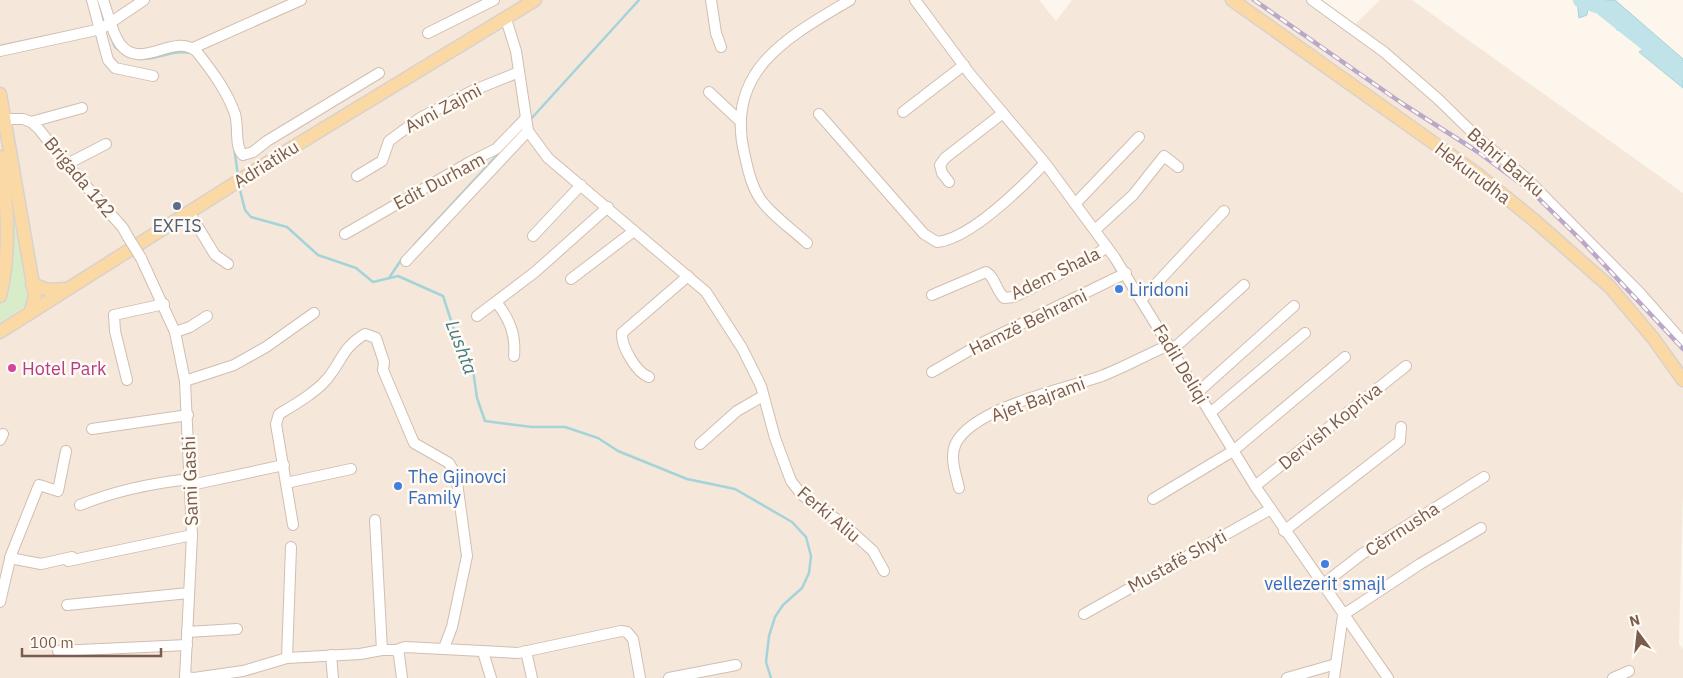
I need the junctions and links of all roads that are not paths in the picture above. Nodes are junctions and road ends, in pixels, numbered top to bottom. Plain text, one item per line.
1 (92, 0) edge
2 (144, 0) edge
3 (301, 0) edge
4 (494, 0) edge
5 (711, 0) edge
6 (850, 0) edge
7 (915, 0) edge
8 (1232, 0) edge
9 (1312, 0) edge
10 (531, 1) edge
11 (106, 2) edge
12 (506, 19) junction
13 (112, 22) junction
14 (101, 29) junction
15 (428, 33) dead end
16 (721, 47) dead end
17 (193, 48) junction
18 (0, 51) edge
19 (964, 65) junction
20 (519, 72) junction
21 (379, 73) dead end
22 (154, 76) dead end
23 (709, 92) dead end
24 (0, 94) edge
25 (82, 108) dead end
26 (903, 112) dead end
27 (1003, 113) junction
28 (820, 114) dead end
29 (5, 119) junction
30 (31, 122) junction
31 (741, 122) junction
32 (526, 124) junction
33 (1139, 137) dead end
34 (106, 144) dead end
35 (0, 161) edge
36 (64, 162) junction
37 (1045, 163) junction
38 (1178, 167) dead end
39 (357, 176) dead end
40 (949, 182) dead end
41 (581, 185) junction
42 (1076, 204) junction
43 (608, 207) junction
44 (1224, 211) dead end
45 (189, 212) junction
46 (1095, 230) junction
47 (634, 231) junction
48 (345, 234) dead end
49 (533, 236) dead end
50 (807, 243) dead end
51 (1107, 247) junction
52 (141, 258) joint
53 (406, 261) dead end
54 (228, 264) dead end
55 (1126, 273) junction
56 (688, 276) junction
57 (571, 279) dead end
58 (32, 284) junction
59 (1244, 285) dead end
60 (65, 289) junction
61 (932, 295) dead end
62 (0, 296) edge
63 (1141, 300) junction
64 (497, 303) junction
65 (164, 304) junction
66 (1294, 306) dead end
67 (31, 311) junction
68 (314, 313) dead end
69 (207, 316) dead end
70 (477, 316) dead end
71 (0, 332) edge
72 (175, 332) junction
73 (1304, 333) dead end
74 (1683, 342) edge
75 (1171, 348) junction
76 (514, 356) dead end
77 (1345, 357) dead end
78 (1406, 366) dead end
79 (932, 372) dead end
80 (650, 378) dead end
81 (127, 380) dead end
82 (1683, 380) edge
83 (185, 381) junction
84 (1198, 392) junction
85 (763, 396) junction
86 (1210, 413) junction
87 (188, 415) junction
88 (1400, 427) dead end
89 (92, 429) dead end
90 (700, 444) dead end
91 (66, 451) dead end
92 (1233, 451) junction
93 (284, 465) junction
94 (351, 469) dead end
95 (1484, 477) dead end
96 (191, 482) junction
97 (286, 483) junction
98 (1255, 486) junction
99 (959, 488) dead end
100 (1153, 499) dead end
101 (80, 504) dead end
102 (1270, 509) junction
103 (375, 520) dead end
104 (293, 525) dead end
105 (1481, 528) dead end
106 (1284, 531) junction
107 (192, 534) junction
108 (291, 546) dead end
109 (10, 558) junction
110 (884, 571) dead end
111 (1322, 585) junction
112 (188, 593) junction
113 (0, 602) edge
114 (67, 605) dead end
115 (1084, 614) dead end
116 (1343, 615) junction
117 (237, 629) dead end
118 (187, 632) junction
119 (187, 645) junction
120 (444, 648) junction
121 (382, 650) junction
122 (396, 650) junction
123 (58, 651) dead end
124 (526, 651) junction
125 (483, 652) junction
126 (331, 655) junction
127 (287, 658) junction
128 (736, 664) dead end
129 (1336, 664) junction
130 (1629, 671) dead end
131 (185, 678) edge
132 (333, 678) edge
133 (402, 678) edge
134 (491, 678) edge
135 (532, 678) edge
136 (640, 678) edge
137 (669, 678) edge
138 (1287, 678) edge
139 (1334, 678) edge
140 (1388, 678) edge
141 (1613, 678) edge

1 - 14 street
2 - 13 street
3 - 17 street
4 - 15 street
5 - 16 street
6 - 31 street
7 - 19 street, Fadil Deliqi
8 - 82 main road, Hekurudha
9 - 74 street, Bahri Barku
10 - 12 main road, Adriatiku
11 - 13 street
12 - 20 street, Ferki Aliu
12 - 45 main road, Adriatiku
13 - 14 street
13 - 17 street
14 - 18 street
14 - 22 street
17 - 21 street
19 - 26 street
19 - 27 street, Fadil Deliqi
20 - 32 street, Ferki Aliu
20 - 39 street, Avni Zajmi
23 - 31 street
24 - 29 main road
25 - 30 street
27 - 37 street, Fadil Deliqi
27 - 40 street
28 - 37 street
29 - 30 street, Brigada 142
29 - 58 main road
30 - 36 street, Brigada 142
31 - 50 street
32 - 41 street, Ferki Aliu
32 - 48 street, Edit Durham
32 - 53 street
33 - 42 street
34 - 36 street
35 - 62 main road
36 - 52 street, Brigada 142, bridge
37 - 42 street, Fadil Deliqi
38 - 46 street
41 - 43 street, Ferki Aliu
41 - 49 street
42 - 46 street, Fadil Deliqi
43 - 47 street, Ferki Aliu
43 - 64 street
44 - 63 street
45 - 54 street
45 - 60 main road, Adriatiku
46 - 51 street, Fadil Deliqi
47 - 56 street, Ferki Aliu
47 - 57 street
51 - 55 street, Fadil Deliqi
51 - 61 street, Adem Shala
52 - 65 street, Sami Gashi
55 - 63 street, Fadil Deliqi
55 - 79 street, Hamzë Behrami
56 - 80 street
56 - 85 street, Ferki Aliu
58 - 60 main road
58 - 67 main road
59 - 75 street, Ajet Bajrami
60 - 67 main road, Adriatiku
63 - 75 street, Fadil Deliqi
64 - 70 street
64 - 76 street
65 - 72 street, Sami Gashi
65 - 81 street
66 - 84 street
67 - 71 main road, Adriatiku
68 - 83 street
69 - 72 street
72 - 83 street, Sami Gashi
73 - 86 street
75 - 84 street, Fadil Deliqi
75 - 99 street, Ajet Bajrami
77 - 92 street
78 - 98 street, Dervish Kopriva
83 - 87 street, Sami Gashi
84 - 86 street, Fadil Deliqi
85 - 90 street
85 - 110 street, Ferki Aliu
86 - 92 street, Fadil Deliqi
87 - 89 street
87 - 96 street, Sami Gashi
88 - 106 street
91 - 109 street
92 - 98 street, Fadil Deliqi
92 - 100 street
93 - 96 street
93 - 97 street
93 - 120 street
94 - 97 street
95 - 111 street, Cërrnusha
96 - 101 street
96 - 107 street, Sami Gashi
97 - 104 street
98 - 102 street, Fadil Deliqi
102 - 106 street, Fadil Deliqi
102 - 115 street, Mustafë Shyti
103 - 121 street
105 - 116 street
106 - 111 street, Fadil Deliqi
107 - 109 street
107 - 112 street, Sami Gashi
108 - 127 street
109 - 113 street
111 - 116 street, Fadil Deliqi
112 - 114 street
112 - 118 street, Sami Gashi
116 - 129 street
116 - 140 street, Fadil Deliqi
117 - 118 street
118 - 119 street, Sami Gashi
119 - 123 street
119 - 131 street, Sami Gashi
120 - 122 street
120 - 125 street
121 - 122 street
121 - 126 street
122 - 133 street
124 - 125 street
124 - 135 street
124 - 136 street
125 - 134 street
126 - 127 street
126 - 132 street
127 - 131 street
128 - 137 street
129 - 138 street
129 - 139 street
130 - 141 street

